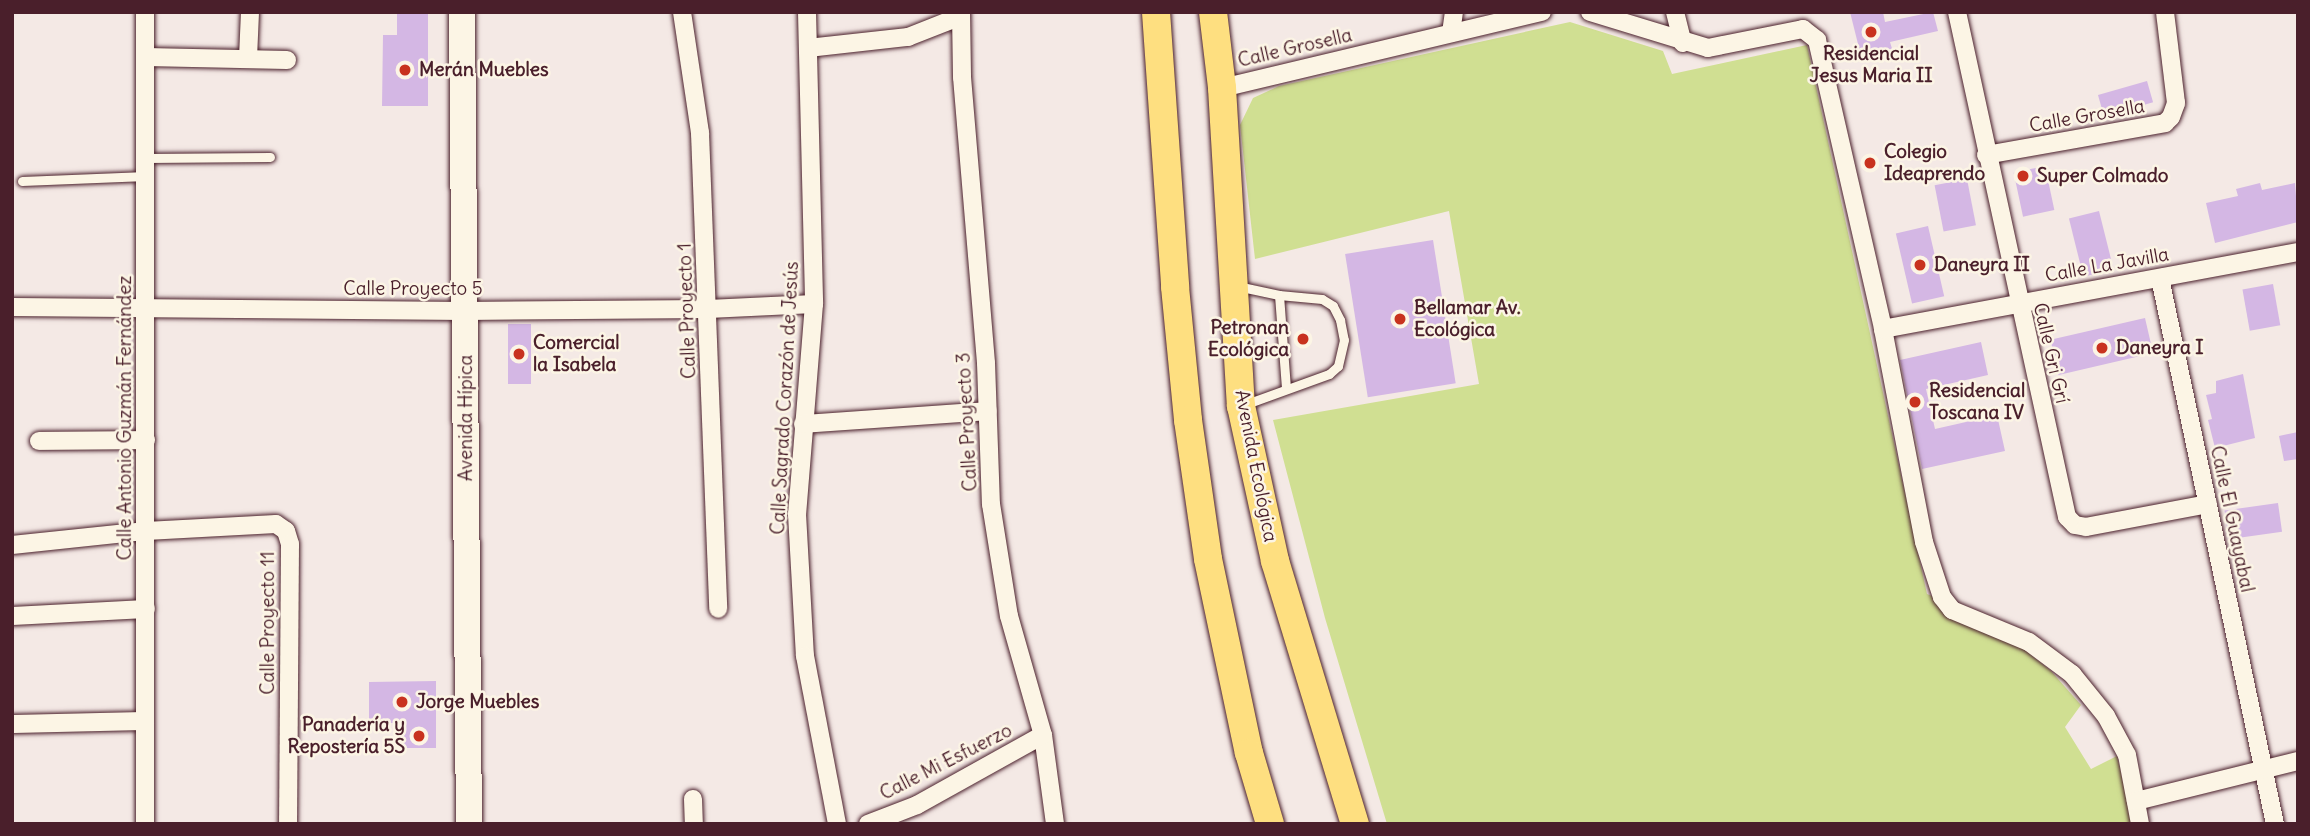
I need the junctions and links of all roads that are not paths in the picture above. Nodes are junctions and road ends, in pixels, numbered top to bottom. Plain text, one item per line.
1 (145, 12) edge
2 (250, 12) edge
3 (462, 12) edge
4 (682, 12) edge
5 (807, 12) edge
6 (1156, 12) edge
7 (1213, 12) edge
8 (1454, 12) edge
9 (1542, 12) edge
10 (1590, 12) edge
11 (1675, 12) edge
12 (1956, 12) edge
13 (2165, 12) edge
14 (961, 14) edge
15 (1451, 33) junction
16 (1683, 43) junction
17 (808, 48) junction
18 (146, 57) junction
19 (248, 58) junction
20 (286, 60) dead end
21 (1222, 88) junction
22 (1986, 155) junction
23 (270, 158) dead end
24 (146, 167) junction
25 (22, 181) dead end
26 (2298, 252) edge
27 (2160, 278) junction
28 (1232, 285) junction
29 (1279, 295) junction
30 (2018, 303) junction
31 (814, 304) junction
32 (12, 307) edge
33 (147, 309) junction
34 (708, 309) junction
35 (465, 311) junction
36 (1883, 329) junction
37 (1286, 388) junction
38 (1241, 406) junction
39 (988, 411) junction
40 (803, 424) junction
41 (146, 440) junction
42 (39, 441) dead end
43 (2208, 504) junction
44 (146, 531) junction
45 (12, 545) edge
46 (146, 609) junction
47 (718, 609) dead end
48 (12, 616) edge
49 (145, 721) junction
50 (12, 724) edge
51 (1043, 735) junction
52 (2298, 761) edge
53 (2262, 769) junction
54 (692, 799) dead end
55 (2136, 802) junction
56 (145, 824) edge
57 (288, 824) edge
58 (468, 824) edge
59 (694, 824) edge
60 (837, 824) edge
61 (868, 824) edge
62 (1055, 824) edge
63 (1270, 824) edge
64 (1355, 824) edge
65 (2140, 824) edge
66 (2274, 824) edge

1 - 18 street, Calle Antonio Guzmán Fernández
2 - 19 street
3 - 35 street, Avenida Hípica
4 - 34 street, Calle Proyecto 1
5 - 17 street, Calle Sagrado Corazón de Jesús
6 - 63 main road
7 - 21 main road, Avenida Ecológica
8 - 15 street
9 - 15 street, Calle Grosella
10 - 16 street
11 - 16 street
12 - 22 street, Calle Gri Grí
13 - 22 street, Calle Grosella
14 - 17 street
14 - 39 street, Calle Proyecto 3
15 - 21 street, Calle Grosella
16 - 36 street
17 - 31 street, Calle Sagrado Corazón de Jesús
18 - 19 street
18 - 24 street, Calle Antonio Guzmán Fernández
19 - 20 street
21 - 28 main road, Avenida Ecológica
22 - 30 street, Calle Gri Grí
23 - 24 lane
24 - 25 lane
24 - 33 street, Calle Antonio Guzmán Fernández
26 - 27 street, Calle La Javilla
27 - 30 street, Calle La Javilla
27 - 43 street, Calle El Guayabal
28 - 29 lane
28 - 38 main road, Avenida Ecológica
29 - 37 lane
29 - 37 lane
30 - 36 street, Calle La Javilla
30 - 43 street, Calle Gri Grí
31 - 34 street, Calle Proyecto 5
31 - 40 street, Calle Sagrado Corazón de Jesús
32 - 33 street, Calle Proyecto 5
33 - 35 street, Calle Proyecto 5
33 - 41 street, Calle Antonio Guzmán Fernández
34 - 35 street, Calle Proyecto 5
34 - 47 street, Calle Proyecto 1
35 - 58 street, Avenida Hípica
36 - 55 street
37 - 38 lane
38 - 64 main road, Avenida Ecológica
39 - 40 street
39 - 51 street, Calle Proyecto 3
40 - 60 street, Calle Sagrado Corazón de Jesús
41 - 42 street
41 - 44 street, Calle Antonio Guzmán Fernández
43 - 53 street, Calle El Guayabal
44 - 45 street, Calle Proyecto 11
44 - 46 street, Calle Antonio Guzmán Fernández
44 - 57 street, Calle Proyecto 11
46 - 48 street
46 - 49 street, Calle Antonio Guzmán Fernández
49 - 50 street
49 - 56 street, Calle Antonio Guzmán Fernández
51 - 61 street, Calle Mi Esfuerzo
51 - 62 street, Calle Proyecto 3
52 - 53 street
53 - 55 street
53 - 66 street, Calle El Guayabal
54 - 59 street
55 - 65 street

